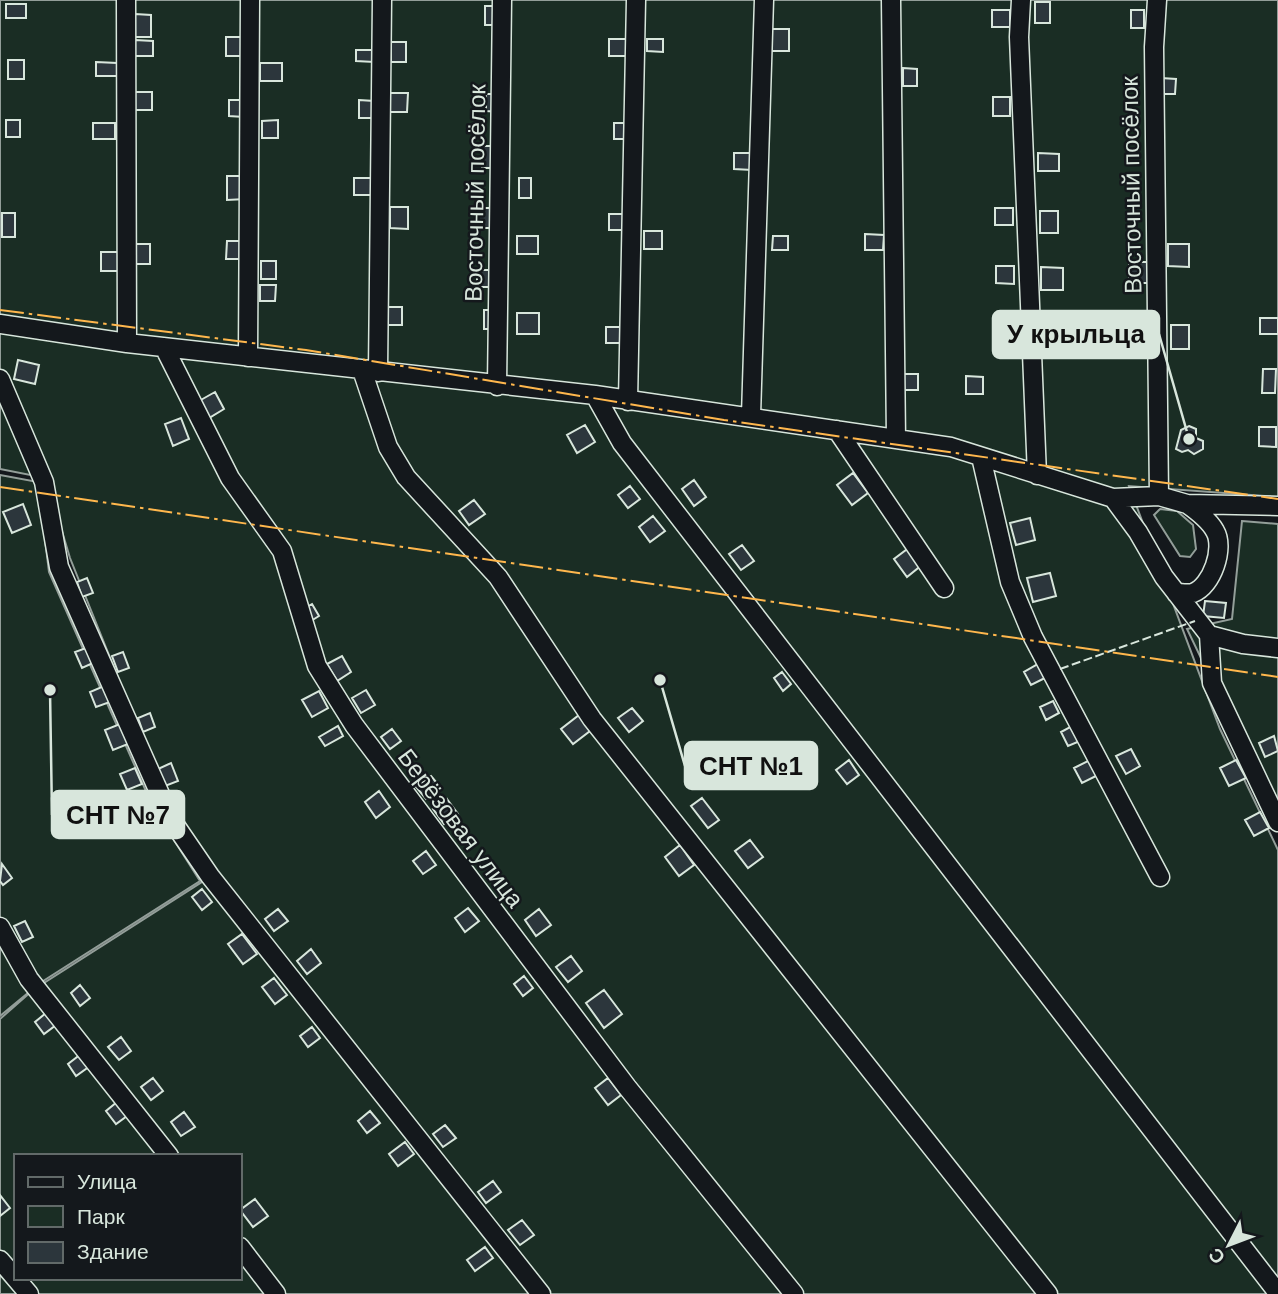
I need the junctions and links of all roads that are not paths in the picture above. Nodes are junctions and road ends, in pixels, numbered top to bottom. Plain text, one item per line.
1 (126, 0) edge
2 (250, 0) edge
3 (382, 0) edge
4 (502, 0) edge
5 (636, 0) edge
6 (764, 0) edge
7 (891, 0) edge
8 (1021, 0) edge
9 (1157, 0) edge
10 (0, 324) edge
11 (127, 343) junction
12 (164, 347) junction
13 (248, 357) junction
14 (370, 371) junction
15 (0, 379) edge
16 (497, 386) junction
17 (595, 395) junction
18 (628, 401) junction
19 (751, 416) junction
20 (837, 430) junction
21 (896, 439) junction
22 (981, 457) junction
23 (1037, 475) junction
24 (1159, 496) junction
25 (1113, 498) junction
26 (1187, 504) junction
27 (1278, 506) edge
28 (944, 588) dead end
29 (1176, 593) junction
30 (1209, 635) junction
31 (1278, 648) edge
32 (1278, 822) edge
33 (1160, 877) dead end
34 (0, 927) edge
35 (167, 1154) edge
36 (242, 1250) edge
37 (0, 1260) edge
38 (14, 1276) edge
39 (17, 1280) edge
40 (1278, 1293) edge
41 (29, 1294) edge
42 (276, 1294) edge
43 (541, 1294) edge
44 (793, 1294) edge
45 (1048, 1294) edge

1 - 11 street
2 - 13 street
3 - 14 street
4 - 16 street, Восточный посёлок
5 - 18 street
6 - 19 street
7 - 21 street
8 - 23 street
9 - 24 street, Восточный посёлок
10 - 11 street
11 - 12 street
12 - 13 street
12 - 44 street, Берёзовая улица
13 - 14 street
14 - 16 street
14 - 45 street
15 - 43 street
16 - 17 street
17 - 18 street
17 - 40 street
18 - 19 street
19 - 20 street
20 - 21 street
20 - 28 street
21 - 22 street
22 - 23 street
22 - 33 street
23 - 25 street
24 - 25 street
24 - 26 street
25 - 29 street
26 - 27 street
26 - 29 street
29 - 30 street
30 - 31 street
30 - 32 street
34 - 35 street
36 - 42 street
37 - 38 street
39 - 41 street

